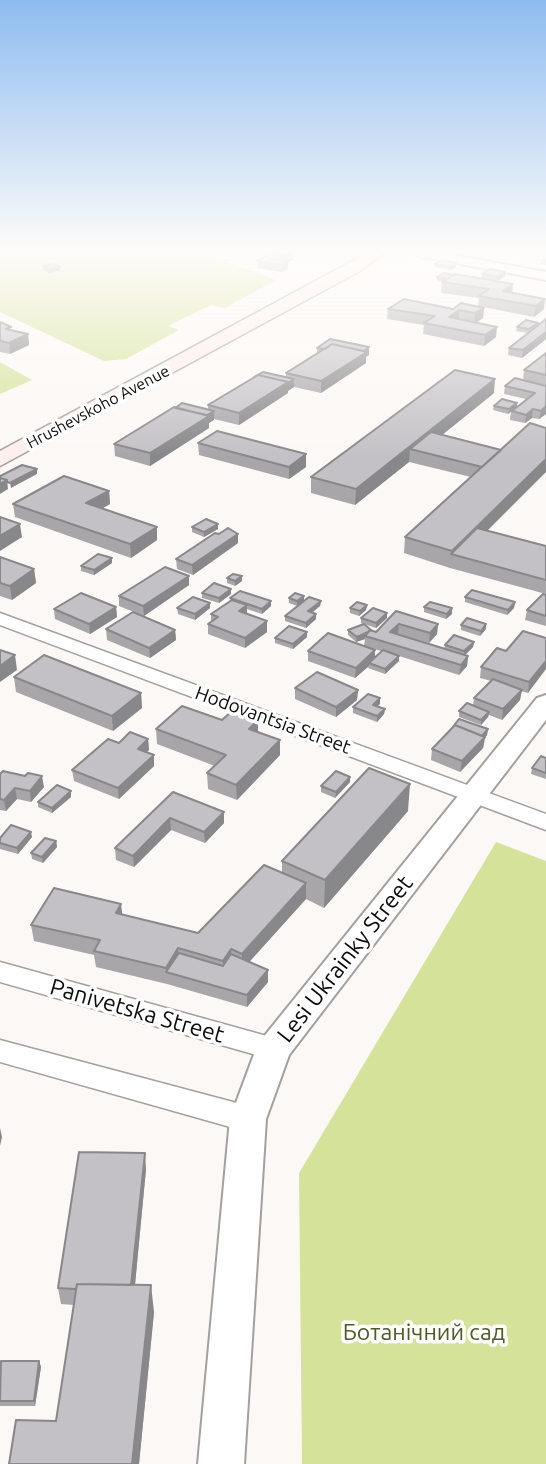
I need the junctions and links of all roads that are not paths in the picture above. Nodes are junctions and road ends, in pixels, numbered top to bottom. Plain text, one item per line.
1 (225, 320) edge
2 (258, 320) edge
3 (113, 379) dead end
4 (0, 460) edge
5 (0, 619) edge
6 (546, 703) edge
7 (473, 794) junction
8 (546, 822) edge
9 (0, 972) edge
10 (274, 1049) junction
11 (0, 1051) edge
12 (248, 1119) junction
13 (221, 1464) edge

1 - 3 main road, Hrushevskoho Avenue
2 - 4 main road, Hrushevskoho Avenue
5 - 7 street, Hodovantsia Street
6 - 7 street, Lesi Ukrainky Street
7 - 8 street, Hodovantsia Street
7 - 10 street, Lesi Ukrainky Street
9 - 10 street, Panivetska Street
10 - 12 street, Lesi Ukrainky Street
11 - 12 street
12 - 13 street, Lesi Ukrainky Street

